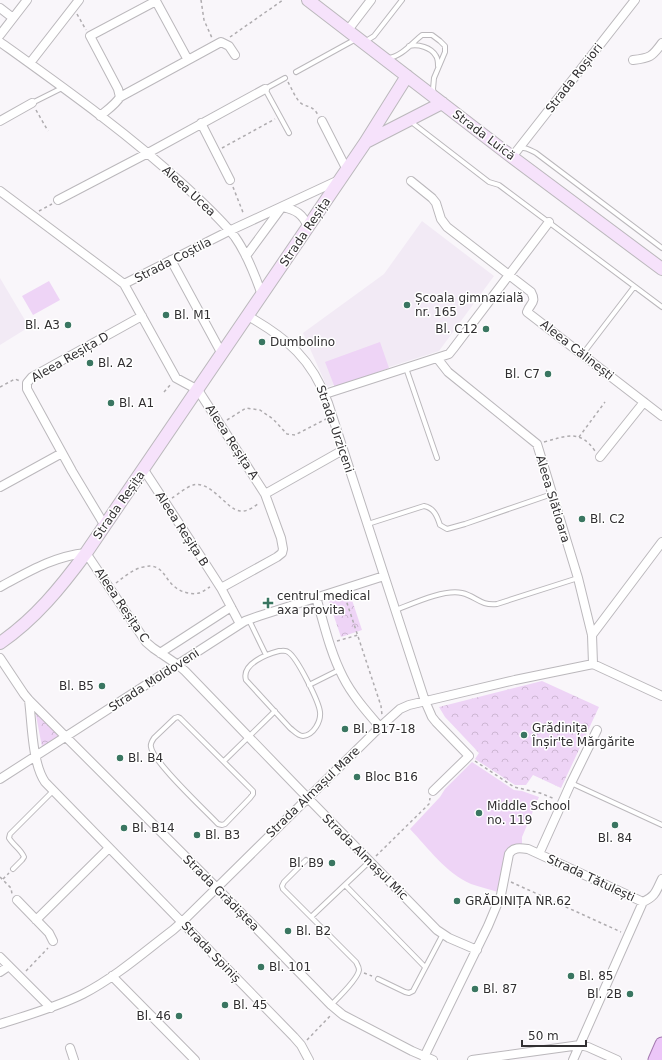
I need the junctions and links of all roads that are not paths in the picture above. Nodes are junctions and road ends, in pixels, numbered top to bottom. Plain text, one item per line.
1 (27, 0) edge
2 (157, 0) edge
3 (308, 0) edge
4 (371, 0) edge
5 (402, 0) edge
6 (631, 1) edge
7 (74, 3) edge
8 (0, 8) edge
9 (13, 18) junction
10 (348, 30) junction
11 (0, 35) edge
12 (361, 40) junction
13 (0, 42) edge
14 (662, 43) edge
15 (408, 46) junction
16 (235, 55) dead end
17 (384, 58) junction
18 (188, 60) junction
19 (633, 60) dead end
20 (30, 64) junction
21 (438, 66) junction
22 (296, 72) dead end
23 (407, 76) junction
24 (285, 78) road end
25 (62, 87) junction
26 (265, 89) junction
27 (120, 97) junction
28 (439, 101) junction
29 (32, 103) joint
30 (100, 116) junction
31 (0, 120) edge
32 (409, 120) junction
33 (322, 121) road end
34 (201, 124) junction
35 (289, 133) dead end
36 (365, 143) junction
37 (516, 152) junction
38 (148, 153) junction
39 (344, 175) junction
40 (230, 180) road end
41 (411, 182) dead end
42 (0, 191) edge
43 (58, 200) road end
44 (283, 207) junction
45 (549, 222) junction
46 (308, 227) junction
47 (229, 231) junction
48 (662, 248) edge
49 (246, 256) junction
50 (172, 260) junction
51 (662, 269) edge
52 (509, 275) junction
53 (124, 284) junction
54 (634, 287) junction
55 (262, 294) junction
56 (662, 307) edge
57 (142, 316) junction
58 (248, 316) junction
59 (222, 354) junction
60 (582, 355) junction
61 (437, 358) junction
62 (406, 367) junction
63 (198, 390) junction
64 (325, 394) junction
65 (644, 402) junction
66 (662, 416) edge
67 (343, 450) junction
68 (62, 453) junction
69 (600, 457) road end
70 (437, 458) dead end
71 (144, 470) junction
72 (0, 487) edge
73 (552, 494) junction
74 (266, 496) junction
75 (368, 524) junction
76 (105, 526) junction
77 (662, 542) edge
78 (86, 553) junction
79 (384, 576) junction
80 (578, 578) junction
81 (219, 585) junction
82 (0, 587) edge
83 (316, 597) junction
84 (231, 607) junction
85 (396, 610) junction
86 (249, 620) junction
87 (240, 624) junction
88 (592, 635) junction
89 (0, 643) edge
90 (160, 653) junction
91 (266, 655) junction
92 (0, 658) edge
93 (593, 664) junction
94 (178, 665) junction
95 (340, 670) junction
96 (309, 684) junction
97 (662, 696) edge
98 (29, 700) junction
99 (425, 701) junction
100 (275, 711) junction
101 (381, 726) junction
102 (597, 730) dead end
103 (66, 737) junction
104 (248, 737) junction
105 (36, 757) junction
106 (224, 761) junction
107 (0, 779) edge
108 (571, 783) junction
109 (53, 791) junction
110 (433, 791) road end
111 (307, 798) junction
112 (662, 825) edge
113 (109, 848) junction
114 (539, 854) junction
115 (306, 860) dead end
116 (370, 862) junction
117 (13, 869) road end
118 (662, 879) edge
119 (345, 885) junction
120 (217, 888) junction
121 (18, 900) road end
122 (643, 902) junction
123 (311, 917) junction
124 (36, 920) junction
125 (182, 922) junction
126 (443, 934) junction
127 (52, 941) road end
128 (477, 950) junction
129 (0, 957) edge
130 (9, 966) junction
131 (425, 968) junction
132 (0, 972) edge
133 (112, 976) junction
134 (378, 979) road end
135 (334, 1007) junction
136 (51, 1008) junction
137 (0, 1024) edge
138 (662, 1044) edge
139 (580, 1045) junction
140 (70, 1048) dead end
141 (424, 1056) junction
142 (74, 1060) edge
143 (195, 1060) edge
144 (309, 1060) edge
145 (433, 1060) edge
146 (472, 1060) edge
147 (573, 1060) edge
148 (617, 1060) edge
149 (655, 1060) edge

1 - 9 street
2 - 18 street
2 - 27 street
3 - 10 street, Strada Luică
4 - 10 street
5 - 12 lane
6 - 37 street, Strada Roșiori
7 - 20 street
8 - 9 street
9 - 11 street
10 - 12 street, Strada Luică
12 - 17 street, Strada Luică
12 - 22 lane
13 - 20 street, Aleea Ucea
14 - 19 street
15 - 17 lane
15 - 21 lane
15 - 21 lane
16 - 18 street
17 - 23 street, Strada Luică
18 - 27 street
20 - 25 street, Aleea Ucea
21 - 28 lane
23 - 28 street, Strada Luică
23 - 36 street, Strada Reșița
24 - 26 lane
25 - 29 lane
25 - 30 street, Aleea Ucea
26 - 34 street
26 - 35 lane
27 - 30 street
28 - 32 street
28 - 37 street, Strada Luică
29 - 31 street
30 - 38 street, Aleea Ucea
32 - 36 street
32 - 45 lane
33 - 39 street
34 - 38 street
34 - 40 street
36 - 39 street, Strada Reșița
37 - 48 lane, Strada Luică
37 - 51 street, Strada Luică
38 - 43 street
38 - 47 street, Aleea Ucea
39 - 44 street, Strada Coștila
39 - 46 street, Strada Reșița
41 - 52 street, Aleea Călinești
42 - 53 street, Strada Coștila
44 - 46 street
44 - 47 street, Strada Coștila
44 - 49 street
45 - 52 street
45 - 54 lane
46 - 55 street, Strada Reșița
47 - 49 street, Aleea Ucea
47 - 50 street, Strada Coștila
49 - 55 street, Aleea Ucea
50 - 53 street, Strada Coștila
50 - 59 street
52 - 60 street, Aleea Călinești
52 - 61 street
53 - 57 street
54 - 56 lane
54 - 60 lane
55 - 58 street, Strada Reșița
57 - 63 street
57 - 68 street, Aleea Reșița D
58 - 59 street, Strada Reșița
58 - 64 street, Strada Urziceni
59 - 63 street, Strada Reșița
60 - 65 street, Aleea Călinești
61 - 62 street
61 - 73 street, Aleea Slătioara
62 - 64 street
62 - 70 lane
63 - 71 street, Strada Reșița
63 - 74 street, Aleea Reșița A
64 - 67 street, Strada Urziceni
65 - 66 street, Aleea Călinești
65 - 69 street
67 - 74 street
67 - 75 street, Strada Urziceni
68 - 72 street
68 - 76 street, Aleea Reșița D
71 - 76 street, Strada Reșița
71 - 81 street, Aleea Reșița B
73 - 75 lane
73 - 80 street, Aleea Slătioara
74 - 81 street
75 - 79 street, Strada Urziceni
76 - 78 street, Strada Reșița
77 - 88 street
78 - 82 street
78 - 89 street, Strada Reșița
78 - 90 street, Aleea Reșița C
79 - 83 street, Strada Moldoveni
79 - 85 street, Strada Urziceni
80 - 85 lane
80 - 88 street, Aleea Slătioara
81 - 84 street, Aleea Reșița B
83 - 86 street, Strada Moldoveni
83 - 95 street
84 - 87 street, Aleea Reșița B
84 - 90 street, Aleea Reșița C
85 - 99 street, Strada Urziceni
86 - 87 street, Strada Moldoveni
86 - 91 lane
87 - 94 street, Strada Moldoveni
88 - 93 street, Aleea Slătioara
90 - 94 street, Aleea Reșița C
91 - 96 lane
91 - 100 lane
92 - 98 street, Strada Grădiștea
93 - 97 street
93 - 99 street, Strada Almașul Mare
94 - 103 street, Strada Moldoveni
94 - 104 street, Strada Almașul Mic
95 - 96 lane
95 - 101 street
96 - 100 lane
98 - 103 street, Strada Grădiștea
98 - 105 street, Strada Grădiștea
99 - 101 street, Strada Almașul Mare
99 - 110 street, Strada Urziceni
100 - 104 lane
101 - 111 street, Strada Almașul Mare
102 - 108 street
103 - 105 street, Strada Moldoveni
103 - 120 street, Strada Grădiștea
104 - 106 lane
104 - 111 street, Strada Almașul Mic
105 - 107 street, Strada Moldoveni
105 - 109 street, Strada Spiniș
106 - 106 lane
108 - 112 lane
108 - 114 street
109 - 113 street, Strada Spiniș
109 - 117 lane
111 - 116 street, Strada Almașul Mic
111 - 120 street, Strada Almașul Mare
113 - 124 street
113 - 125 street, Strada Spiniș
114 - 122 street, Strada Tătulești
114 - 128 street, Strada Tătulești
115 - 123 lane
116 - 119 lane
116 - 126 street, Strada Almașul Mic
118 - 122 street, Strada Tătulești
119 - 123 lane
119 - 131 lane
120 - 125 street, Strada Almașul Mare
120 - 135 street, Strada Grădiștea
121 - 124 street
122 - 139 street, Strada Tătulești
123 - 135 lane
124 - 127 street
125 - 133 street, Strada Almașul Mare
125 - 144 street, Strada Spiniș
126 - 128 street, Strada Almașul Mic
126 - 131 lane
128 - 141 street
129 - 130 street
130 - 132 street
130 - 136 street
131 - 134 lane
133 - 136 street, Strada Almașul Mare
133 - 143 street
135 - 141 street, Strada Grădiștea
136 - 137 street, Strada Almașul Mare
138 - 149 main road
139 - 146 street
139 - 147 street, Strada Tătulești
139 - 148 street
140 - 142 street
141 - 145 street, Strada Grădiștea

